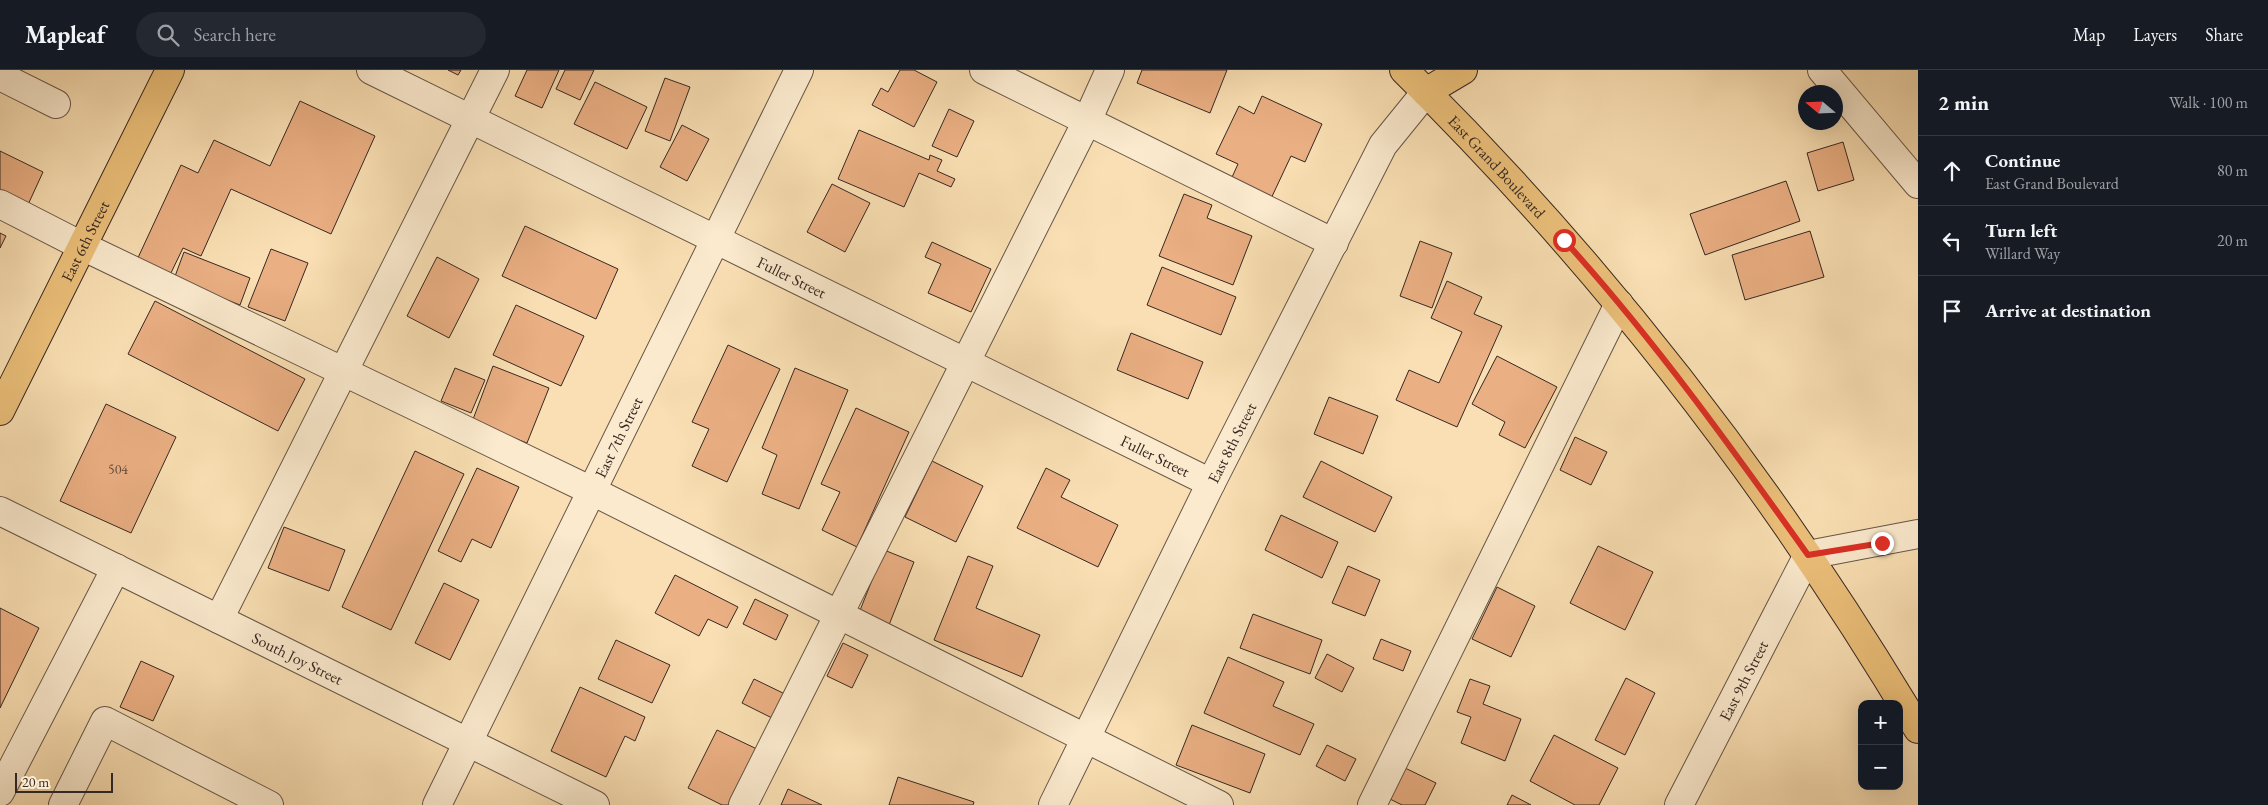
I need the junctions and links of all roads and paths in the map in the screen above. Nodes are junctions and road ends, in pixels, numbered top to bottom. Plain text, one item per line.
1 (170, 70) edge
2 (371, 70) edge
3 (495, 70) edge
4 (799, 70) edge
5 (984, 70) edge
6 (1110, 70) edge
7 (1404, 70) edge
8 (1463, 70) edge
9 (1822, 70) edge
10 (0, 76) edge
11 (1426, 92) junction
12 (56, 104) dead end
13 (471, 119) junction
14 (1087, 121) junction
15 (1918, 184) edge
16 (0, 204) edge
17 (716, 239) junction
18 (1334, 243) junction
19 (82, 246) junction
20 (1620, 304) junction
21 (965, 362) junction
22 (344, 372) junction
23 (0, 411) edge
24 (1211, 483) junction
25 (592, 492) junction
26 (0, 511) edge
27 (1918, 534) edge
28 (1808, 555) junction
29 (116, 568) junction
30 (837, 614) junction
31 (219, 619) junction
32 (1918, 729) edge
33 (1086, 738) junction
34 (468, 742) junction
35 (0, 792) edge
36 (63, 805) edge
37 (269, 805) edge
38 (437, 805) edge
39 (595, 805) edge
40 (743, 805) edge
41 (1053, 805) edge
42 (1219, 805) edge
43 (1372, 805) edge
44 (1679, 805) edge

1 - 19 main road, East 6th Street
2 - 13 street, Fuller Street
3 - 13 street
4 - 17 street, East 7th Street
5 - 14 street
6 - 14 street
7 - 11 main road, East Grand Boulevard
8 - 11 main road
9 - 15 street
10 - 12 street
11 - 18 street, East 8th Street
11 - 20 main road, East Grand Boulevard
13 - 17 street, Fuller Street
13 - 22 street
14 - 18 street
14 - 21 street
16 - 19 street
17 - 21 street, Fuller Street
17 - 25 street, East 7th Street
18 - 24 street, East 8th Street
19 - 22 street
19 - 23 main road, East 6th Street
20 - 28 main road, East Grand Boulevard
20 - 43 street
21 - 24 street, Fuller Street
21 - 30 street
22 - 25 street
22 - 31 street
24 - 33 street, East 8th Street
25 - 30 street
25 - 34 street, East 7th Street
26 - 29 street, South Joy Street
27 - 28 street
28 - 32 main road, East Grand Boulevard
28 - 44 street, East 9th Street
29 - 31 street, South Joy Street
29 - 35 street
30 - 33 street
30 - 40 street
31 - 34 street, South Joy Street
33 - 41 street, East 8th Street
33 - 42 street
34 - 38 street, East 7th Street
34 - 39 street, South Joy Street
36 - 37 street

